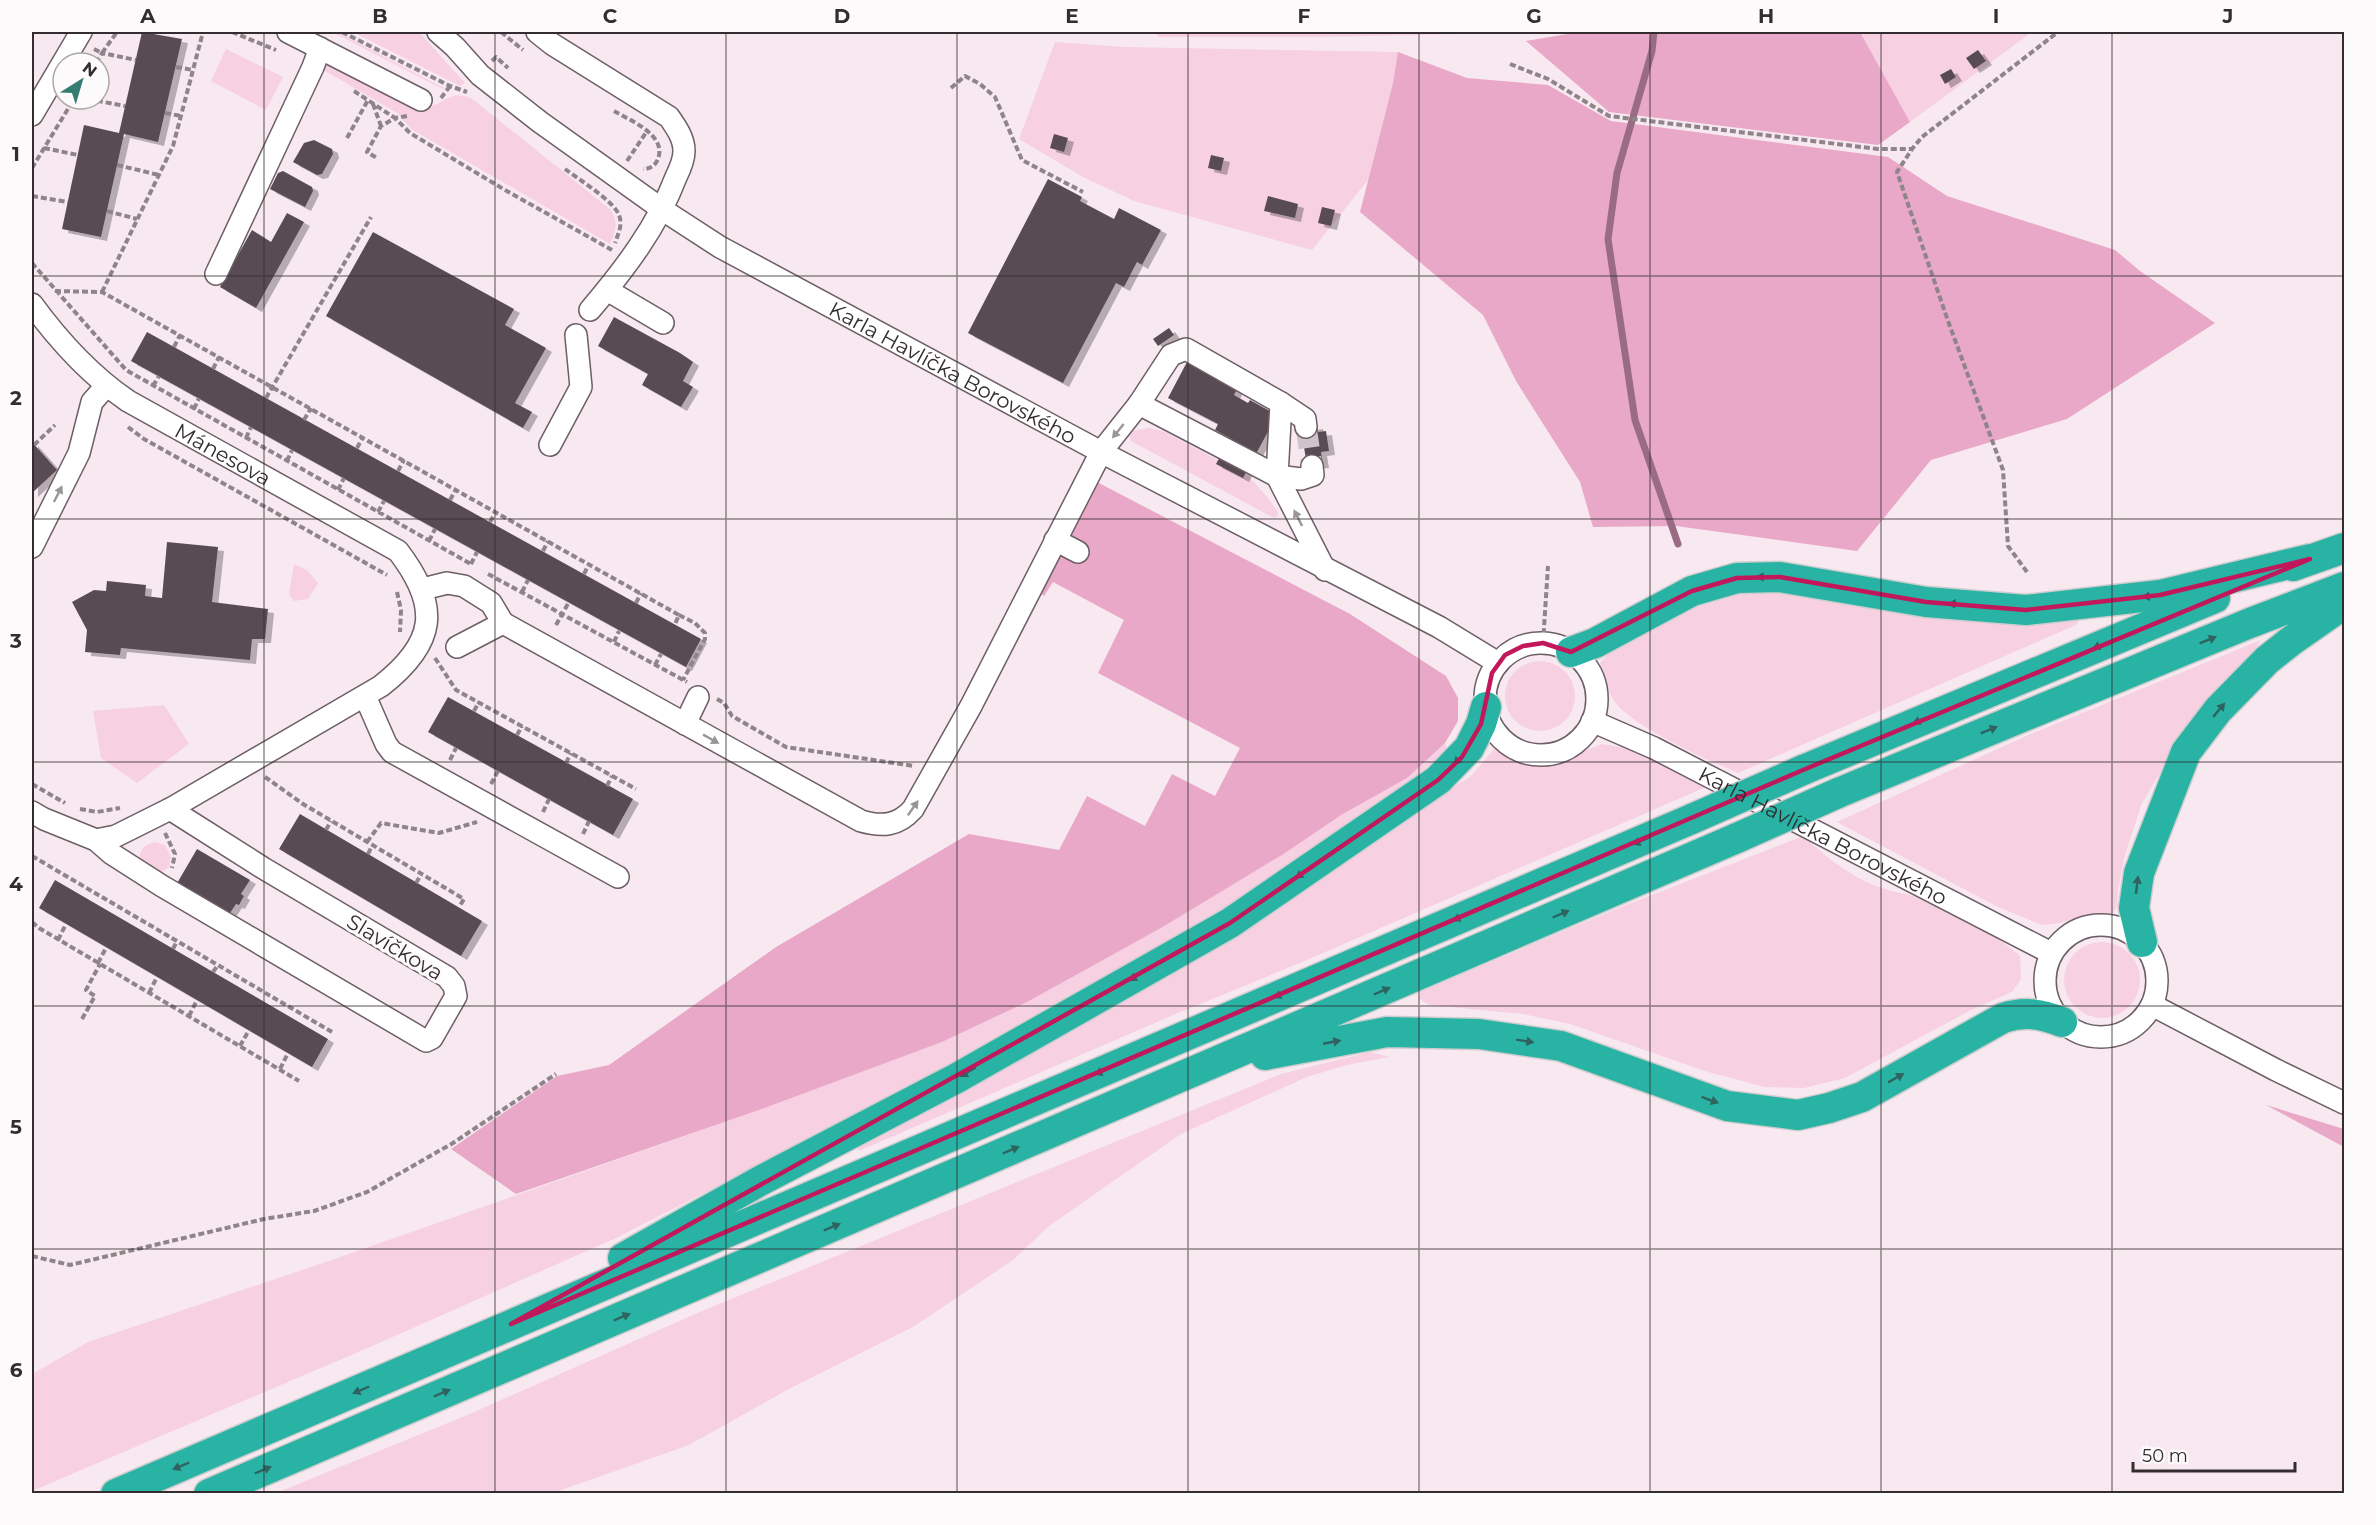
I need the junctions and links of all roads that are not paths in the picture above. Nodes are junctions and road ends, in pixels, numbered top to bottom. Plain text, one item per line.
1 (81, 32) edge
2 (288, 32) edge
3 (438, 32) edge
4 (537, 32) edge
5 (320, 48) junction
6 (425, 105) road end
7 (32, 115) edge
8 (663, 210) junction
9 (216, 274) dead end
10 (608, 290) junction
11 (590, 310) dead end
12 (35, 316) edge
13 (663, 323) dead end
14 (576, 335) dead end
15 (106, 386) junction
16 (1281, 402) junction
17 (1139, 404) junction
18 (1306, 427) tunnel mouth
19 (550, 445) dead end
20 (1101, 452) junction
21 (1312, 466) dead end
22 (1277, 476) junction
23 (1055, 540) junction
24 (32, 547) edge
25 (2344, 548) edge
26 (1078, 552) dead end
27 (2310, 559) junction
28 (1325, 570) junction
29 (2344, 587) edge
30 (423, 589) junction
31 (2344, 604) edge
32 (503, 623) junction
33 (457, 647) dead end
34 (1557, 647) junction
35 (1498, 663) junction
36 (702, 694) road end
37 (365, 696) junction
38 (1486, 707) junction
39 (1592, 721) junction
40 (684, 724) junction
41 (32, 812) edge
42 (162, 813) junction
43 (96, 840) junction
44 (618, 878) dead end
45 (2142, 942) junction
46 (2051, 953) junction
47 (2152, 1005) junction
48 (2062, 1022) junction
49 (1212, 1064) junction
50 (2344, 1103) edge
51 (511, 1324) junction
52 (116, 1494) edge
53 (209, 1494) edge

1 - 7 street
2 - 5 street
3 - 8 street, Karla Havlíčka Borovského
4 - 8 street
5 - 6 street
5 - 9 street
8 - 10 street
8 - 20 street, Karla Havlíčka Borovského
10 - 11 street
10 - 13 street
12 - 15 street, Mánesova
14 - 19 street
24 -> 15 street
15 - 30 street, Mánesova
16 - 17 street
16 - 18 street
16 - 22 street
17 -> 20 street
17 - 22 street
20 - 23 street
20 - 28 street, Karla Havlíčka Borovského
21 - 22 street
28 -> 22 street
23 - 26 street
40 -> 23 street
25 - 27 highway
27 -> 34 highway
27 -> 51 highway, bridge
28 - 35 street, Karla Havlíčka Borovského
49 -> 29 highway, bridge
30 - 32 street
30 - 37 street, Mánesova
45 -> 31 highway
32 - 33 street
32 - 40 street
34 - 35 street
34 - 39 street
35 - 38 street
36 - 40 street
37 - 42 street, Mánesova
37 - 44 street
38 - 39 street
38 -> 51 highway
39 - 46 street, Karla Havlíčka Borovského
41 - 43 street, Slavíčkova
42 - 43 street
42 - 43 street, Slavíčkova
45 - 46 street
45 - 47 street
46 - 48 street
47 - 48 street
47 - 50 street
49 -> 48 highway
53 -> 49 highway
51 -> 52 highway

